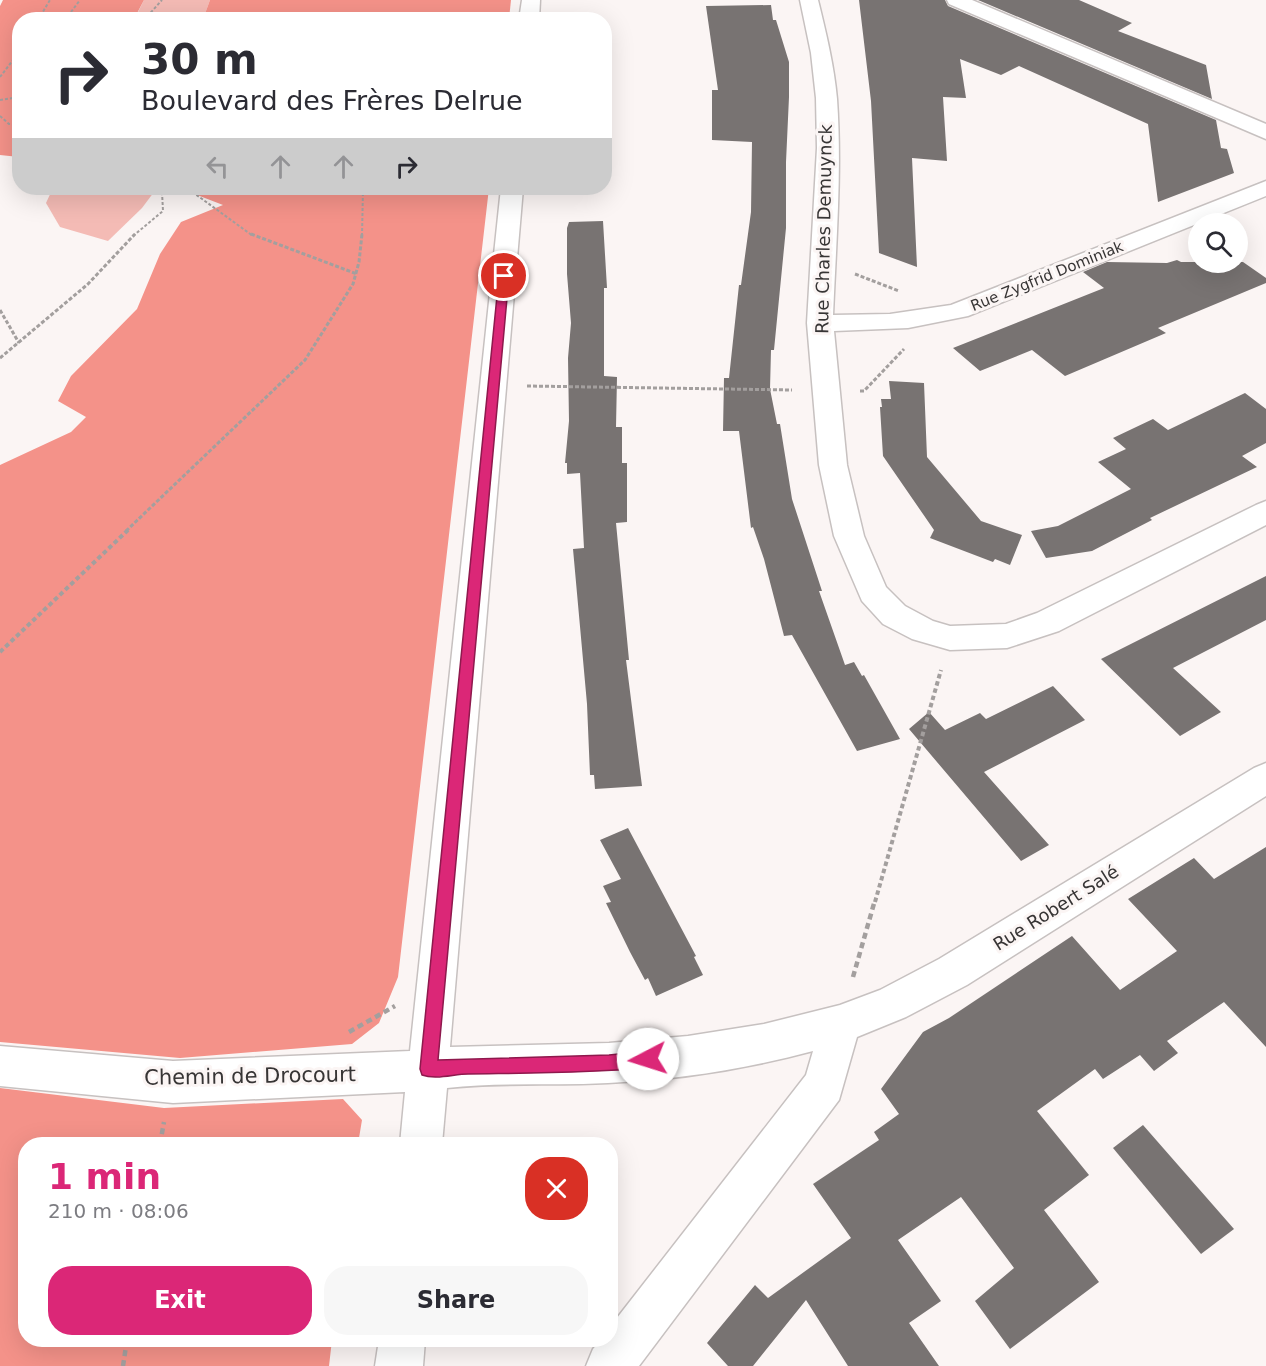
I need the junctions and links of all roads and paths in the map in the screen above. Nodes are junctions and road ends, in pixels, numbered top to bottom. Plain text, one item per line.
1 (162, 0) edge
2 (809, 0) edge
3 (956, 0) edge
4 (151, 12) edge
5 (12, 61) edge
6 (0, 77) edge
7 (0, 116) edge
8 (12, 124) edge
9 (1266, 132) edge
10 (1266, 188) edge
11 (162, 195) edge
12 (196, 195) edge
13 (363, 195) edge
14 (511, 195) edge
15 (823, 260) junction
16 (357, 274) junction
17 (0, 310) edge
18 (959, 311) junction
19 (925, 320) junction
20 (820, 323) junction
21 (19, 343) junction
22 (0, 358) edge
23 (493, 386) junction
24 (826, 391) junction
25 (1266, 512) edge
26 (950, 638) junction
27 (0, 652) edge
28 (1266, 778) edge
29 (437, 982) junction
30 (840, 1024) junction
31 (340, 1037) dead end
32 (0, 1066) edge
33 (428, 1069) junction
34 (422, 1137) edge
35 (126, 1347) edge
36 (401, 1347) edge
37 (123, 1366) edge
38 (399, 1366) edge
39 (610, 1366) edge

1 - 4 path
2 - 15 street, Rue Charles Demuynck
3 - 9 street
5 - 6 path
7 - 8 path
10 - 18 street, Rue Zygfrid Dominiak
11 - 21 path
12 - 16 path
13 - 16 path
14 - 23 street
15 - 18 path
15 - 20 street, Rue Charles Demuynck
16 - 27 path
17 - 21 path
18 - 19 street, Rue Zygfrid Dominiak
19 - 20 street, Rue Zygfrid Dominiak
19 - 24 path
20 - 24 street, Rue Charles Demuynck
21 - 22 path
23 - 24 path
23 - 29 street
24 - 26 street, Rue Charles Demuynck
25 - 26 street, Rue Charles Demuynck
26 - 30 path
28 - 30 street, Rue Robert Salé
29 - 31 path
29 - 33 street
30 - 33 street, Rue Robert Salé
30 - 39 street
32 - 33 street, Chemin de Drocourt
33 - 34 street
35 - 37 path
36 - 38 street

